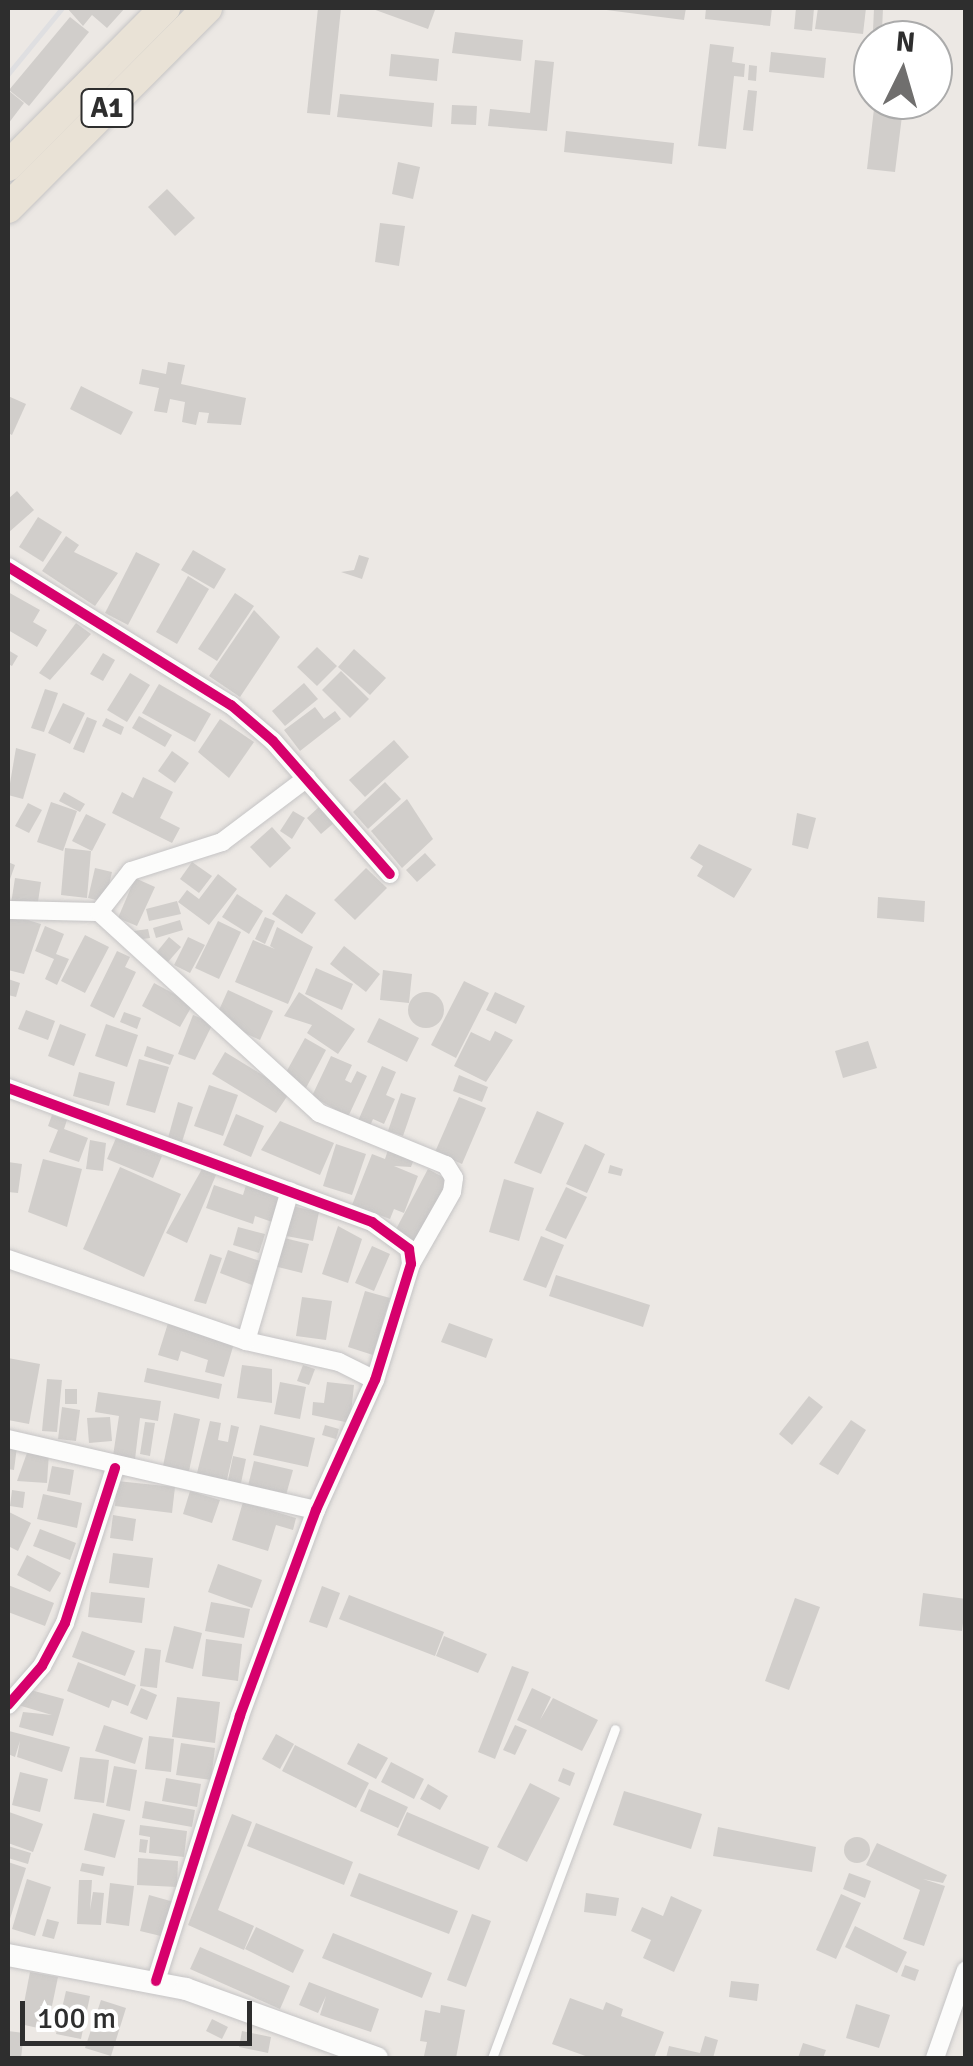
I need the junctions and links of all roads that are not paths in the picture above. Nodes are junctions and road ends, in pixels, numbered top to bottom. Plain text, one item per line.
1 (164, 8) edge
2 (207, 8) edge
3 (8, 166) edge
4 (8, 208) edge
5 (8, 567) edge
6 (307, 778) junction
7 (390, 874) dead end
8 (8, 910) edge
9 (99, 912) junction
10 (8, 1088) edge
11 (290, 1191) junction
12 (8, 1259) edge
13 (412, 1264) junction
14 (246, 1340) junction
15 (375, 1380) junction
16 (8, 1438) edge
17 (115, 1468) junction
18 (316, 1510) junction
19 (8, 1705) edge
20 (615, 1728) dead end
21 (8, 1955) edge
22 (966, 1970) edge
23 (156, 1982) junction
24 (377, 2058) edge
25 (492, 2058) edge
26 (935, 2058) edge

1 - 3 highway, A1
2 - 4 highway, A1
5 - 6 street
6 - 7 street
6 - 9 street
8 - 9 street
9 - 13 street
10 - 11 street
11 - 13 street
11 - 14 street
12 - 14 street
13 - 15 street
14 - 15 street
15 - 18 street
16 - 17 street
17 - 18 street
17 - 19 street
18 - 23 street
20 - 25 lane
21 - 23 street
22 - 26 street
23 - 24 street

